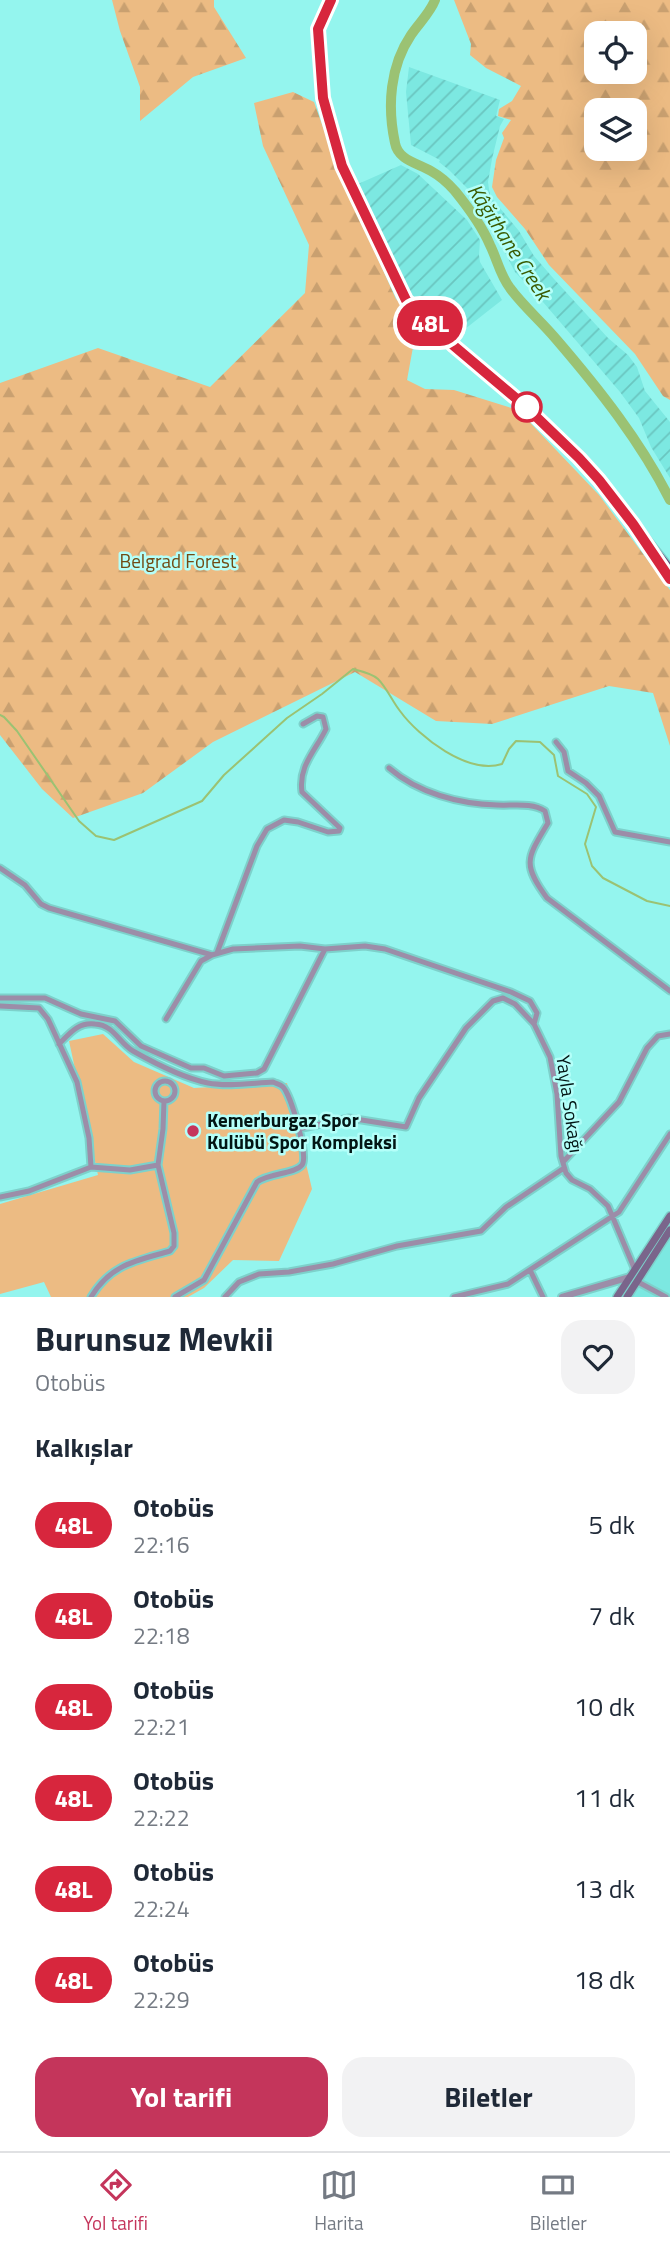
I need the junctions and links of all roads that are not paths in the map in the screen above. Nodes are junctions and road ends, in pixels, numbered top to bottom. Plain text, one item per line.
1 (331, 0) edge
2 (633, 524) junction
3 (670, 569) edge
4 (670, 579) edge
5 (303, 724) dead end
6 (556, 741) dead end
7 (389, 768) dead end
8 (670, 842) edge
9 (0, 868) edge
10 (325, 949) junction
11 (215, 954) junction
12 (670, 991) edge
13 (0, 998) edge
14 (0, 1006) edge
15 (166, 1019) dead end
16 (534, 1024) junction
17 (670, 1034) edge
18 (59, 1044) junction
19 (168, 1068) junction
20 (164, 1081) junction
21 (164, 1101) junction
22 (298, 1129) junction
23 (670, 1134) edge
24 (158, 1165) junction
25 (564, 1165) junction
26 (91, 1167) junction
27 (0, 1197) edge
28 (613, 1216) junction
29 (670, 1216) edge
30 (670, 1230) edge
31 (530, 1270) junction
32 (634, 1277) junction
33 (91, 1297) edge
34 (175, 1297) edge
35 (225, 1297) edge
36 (454, 1297) edge
37 (542, 1297) edge
38 (562, 1297) edge
39 (617, 1297) edge
40 (627, 1297) edge
41 (666, 1297) edge

1 - 2 main road
2 - 3 main road
2 - 4 main road
5 - 11 street
6 - 8 street
7 - 12 street
9 - 11 street
10 - 11 street
10 - 13 street
10 - 16 street
11 - 15 street
14 - 18 street
16 - 22 street, Yayla Sokağı
16 - 25 street, Yayla Sokağı
17 - 25 street
18 - 19 street
18 - 26 street
19 - 20 street
19 - 22 street
20 - 21 street
20 - 21 street
21 - 24 street
22 - 34 street
23 - 28 street
24 - 26 street
24 - 33 street
25 - 28 street, Yayla Sokağı
25 - 35 street
26 - 27 street
28 - 31 street
28 - 32 street, Yayla Sokağı
29 - 32 main road
30 - 32 main road
31 - 36 street
31 - 37 street
32 - 38 street
32 - 39 main road
32 - 40 main road
32 - 41 street

